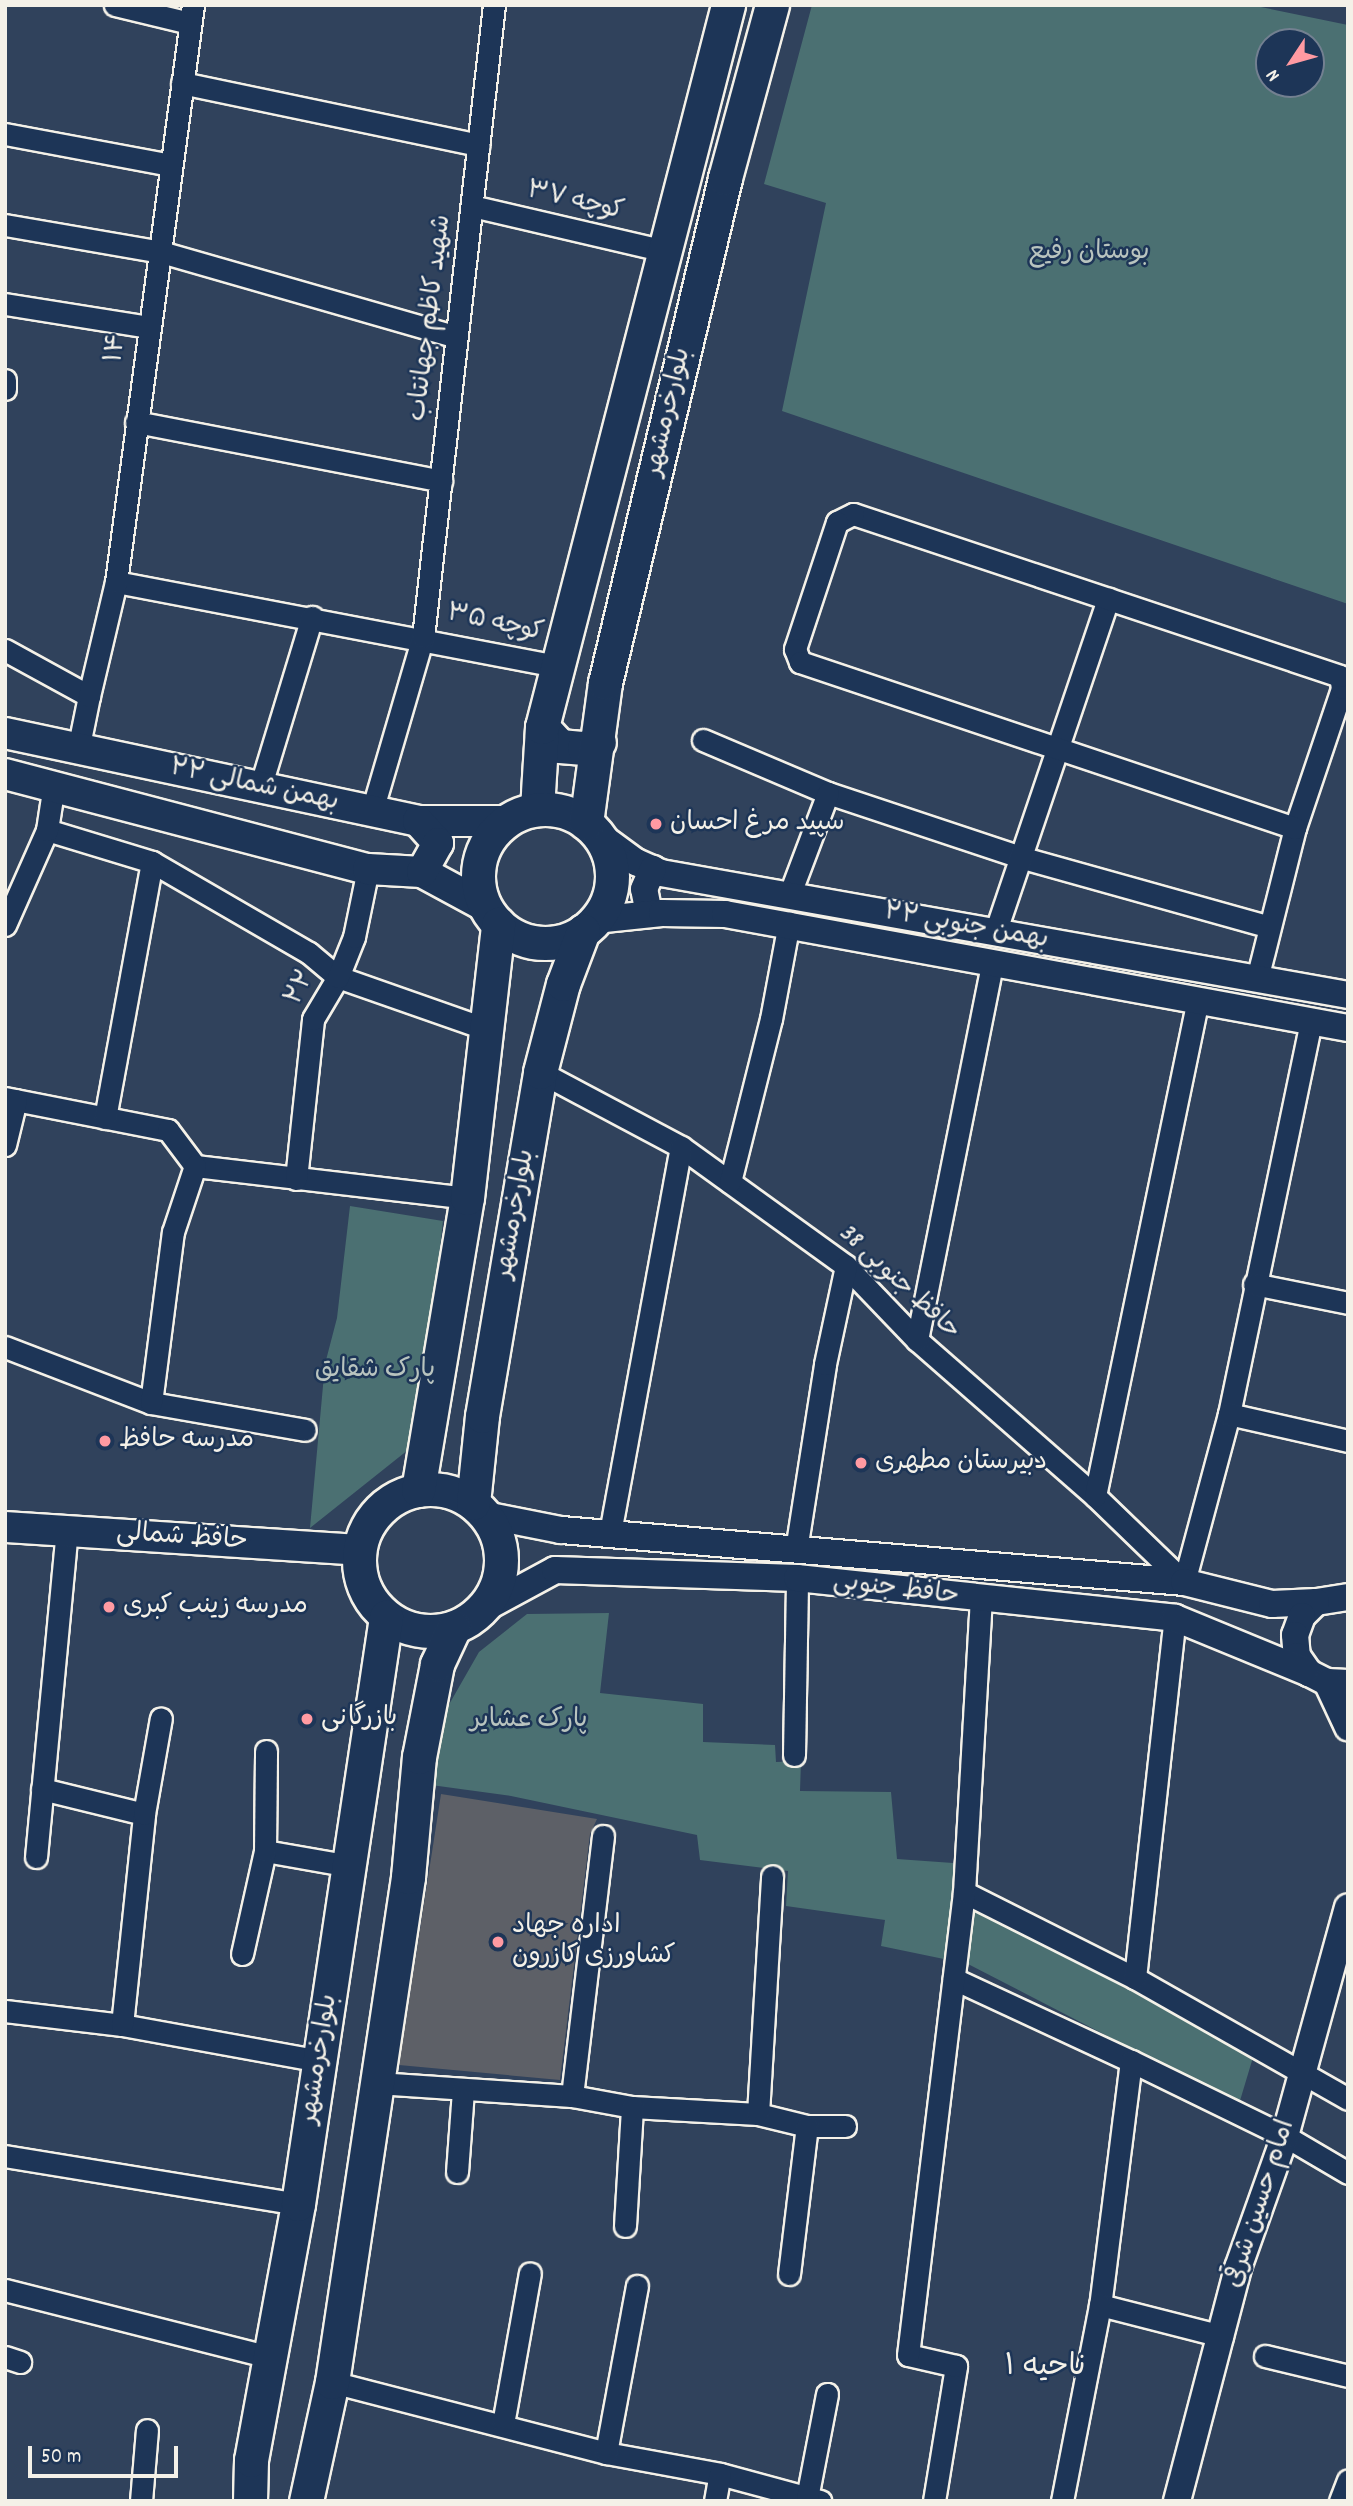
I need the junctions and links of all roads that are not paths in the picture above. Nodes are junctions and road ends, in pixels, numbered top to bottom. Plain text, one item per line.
1 (116, 5) edge
2 (494, 5) edge
3 (727, 5) edge
4 (772, 5) edge
5 (191, 14) edge
6 (182, 83) junction
7 (5, 134) edge
8 (479, 145) junction
9 (170, 165) junction
10 (472, 206) junction
11 (5, 225) edge
12 (666, 251) junction
13 (161, 252) junction
14 (5, 304) edge
15 (148, 327) junction
16 (453, 337) junction
17 (5, 380) edge
18 (5, 389) edge
19 (136, 422) junction
20 (441, 481) junction
21 (116, 582) junction
22 (1108, 599) junction
23 (312, 617) junction
24 (423, 638) junction
25 (5, 650) edge
26 (556, 666) junction
27 (89, 696) junction
28 (541, 727) junction
29 (5, 733) edge
30 (704, 740) dead end
31 (599, 742) junction
32 (1059, 749) junction
33 (78, 750) junction
34 (5, 774) edge
35 (54, 784) junction
36 (260, 788) junction
37 (828, 793) junction
38 (537, 809) junction
39 (372, 811) junction
40 (418, 821) junction
41 (504, 821) junction
42 (591, 828) junction
43 (1295, 828) junction
44 (47, 830) junction
45 (1023, 858) junction
46 (152, 862) junction
47 (368, 869) junction
48 (653, 869) junction
49 (422, 872) junction
50 (789, 896) junction
51 (649, 914) junction
52 (492, 915) junction
53 (789, 923) junction
54 (5, 925) edge
55 (589, 925) junction
56 (1266, 926) junction
57 (995, 933) junction
58 (992, 963) junction
59 (338, 977) junction
60 (495, 979) junction
61 (1257, 979) junction
62 (563, 985) junction
63 (1348, 995) edge
64 (1198, 999) junction
65 (1311, 1021) junction
66 (1348, 1028) edge
67 (489, 1030) junction
68 (540, 1072) junction
69 (10, 1099) edge
70 (105, 1118) junction
71 (5, 1145) edge
72 (681, 1147) junction
73 (195, 1166) junction
74 (296, 1179) junction
75 (730, 1182) junction
76 (467, 1198) junction
77 (846, 1266) junction
78 (1254, 1284) junction
79 (1348, 1303) edge
80 (917, 1340) junction
81 (5, 1347) edge
82 (151, 1403) junction
83 (432, 1406) junction
84 (1229, 1414) junction
85 (482, 1416) junction
86 (304, 1430) dead end
87 (1348, 1441) edge
88 (418, 1490) junction
89 (1095, 1496) junction
90 (479, 1509) junction
91 (5, 1527) edge
92 (67, 1530) junction
93 (561, 1530) junction
94 (610, 1533) junction
95 (359, 1550) junction
96 (796, 1550) junction
97 (555, 1570) junction
98 (797, 1578) junction
99 (1184, 1582) junction
100 (1348, 1597) edge
101 (981, 1601) junction
102 (1316, 1602) junction
103 (483, 1609) junction
104 (386, 1616) junction
105 (1175, 1618) junction
106 (454, 1628) junction
107 (380, 1659) junction
108 (438, 1664) junction
109 (1328, 1679) edge
110 (161, 1718) dead end
111 (1348, 1727) edge
112 (266, 1751) dead end
113 (794, 1755) dead end
114 (42, 1789) junction
115 (144, 1814) junction
116 (603, 1836) dead end
117 (265, 1851) junction
118 (36, 1857) dead end
119 (349, 1866) junction
120 (772, 1876) dead end
121 (964, 1892) junction
122 (1348, 1908) edge
123 (242, 1954) dead end
124 (1340, 1961) edge
125 (1135, 1978) junction
126 (954, 1979) junction
127 (5, 2011) edge
128 (121, 2025) junction
129 (320, 2061) junction
130 (1131, 2061) junction
131 (1300, 2072) junction
132 (377, 2083) junction
133 (463, 2090) junction
134 (572, 2096) junction
135 (1348, 2099) edge
136 (632, 2107) junction
137 (758, 2114) junction
138 (807, 2126) junction
139 (845, 2126) dead end
140 (1285, 2137) junction
141 (5, 2156) edge
142 (457, 2172) dead end
143 (1348, 2173) edge
144 (298, 2204) junction
145 (625, 2226) dead end
146 (530, 2273) dead end
147 (789, 2274) dead end
148 (637, 2286) dead end
149 (5, 2290) edge
150 (1100, 2305) junction
151 (1222, 2336) junction
152 (1265, 2356) dead end
153 (273, 2358) junction
154 (1348, 2376) edge
155 (332, 2382) junction
156 (827, 2394) dead end
157 (503, 2424) junction
158 (147, 2430) dead end
159 (606, 2453) junction
160 (720, 2474) junction
161 (1348, 2480) edge
162 (814, 2499) edge
163 (141, 2501) edge
164 (250, 2501) edge
165 (306, 2501) edge
166 (715, 2501) edge
167 (934, 2501) edge
168 (1062, 2501) edge
169 (1177, 2501) edge
170 (1340, 2501) edge

1 - 5 street
2 - 8 street, شهید کاظم جهانتاب
3 - 12 main road, بلوارخرمشهر
4 - 31 main road, بلوارخرمشهر
5 - 6 street, ۱۴
6 - 8 street
6 - 9 street, ۱۴
7 - 9 street
8 - 10 street, شهید کاظم جهانتاب
9 - 13 street, ۱۴
10 - 12 street, کوچه ۳۷
10 - 16 street, شهید کاظم جهانتاب
11 - 13 street
12 - 26 main road, بلوارخرمشهر
13 - 15 street, ۱۴
13 - 16 street
14 - 15 street
15 - 19 street, ۱۴
16 - 20 street, شهید کاظم جهانتاب
17 - 18 street
19 - 20 street
19 - 21 street, ۱۴
20 - 24 street, شهید کاظم جهانتاب
21 - 23 street, کوچه ۳۵
21 - 27 street, ۱۴
22 - 32 street
22 - 32 street
22 - 43 street
23 - 24 street, کوچه ۳۵
23 - 36 street
24 - 26 street, کوچه ۳۵
24 - 39 street, شهید کاظم جهانتاب
25 - 27 street
26 - 28 main road, بلوارخرمشهر
27 - 33 street, ۱۴
28 - 31 main road
28 - 38 main road, بلوارخرمشهر
29 - 33 main road, ۲۲ بهمن شمالی
30 - 37 street
31 - 42 main road, بلوارخرمشهر
32 - 43 street
32 - 45 street
33 - 36 main road, ۲۲ بهمن شمالی
34 - 35 main road, ۲۲ بهمن شمالی
35 - 44 street
35 - 47 main road, ۲۲ بهمن شمالی
36 - 39 main road, ۲۲ بهمن شمالی
37 - 45 street
37 - 50 street
38 - 41 main road
38 - 42 main road
39 - 40 main road, ۲۲ بهمن شمالی
40 - 41 main road, ۲۲ بهمن شمالی
40 - 49 main road
41 - 52 main road
42 - 48 street, ۲۲ بهمن جنوبی
42 - 55 main road
43 - 56 street
44 - 46 street
44 - 54 street
45 - 56 street
45 - 57 street
46 - 59 street
46 - 70 street
47 - 49 main road, ۲۲ بهمن شمالی
47 - 59 street, ۲۲
48 - 50 street, ۲۲ بهمن جنوبی
48 - 51 street
49 - 52 main road, ۲۲ بهمن شمالی
50 - 57 street, ۲۲ بهمن جنوبی
51 - 53 street, ۲۲ بهمن جنوبی
51 - 55 street, ۲۲ بهمن جنوبی
52 - 55 main road
52 - 60 main road, بلوارخرمشهر
53 - 58 street, ۲۲ بهمن جنوبی
53 - 75 street
55 - 62 main road, بلوارخرمشهر
56 - 61 street
57 - 61 street, ۲۲ بهمن جنوبی
58 - 64 street, ۲۲ بهمن جنوبی
58 - 80 street
59 - 67 street
59 - 74 street, ۲۲
60 - 62 main road
60 - 67 main road, بلوارخرمشهر
61 - 63 street, ۲۲ بهمن جنوبی
62 - 68 main road, بلوارخرمشهر
64 - 65 street, ۲۲ بهمن جنوبی
64 - 89 street
65 - 66 street, ۲۲ بهمن جنوبی
65 - 78 street
67 - 76 main road, بلوارخرمشهر
68 - 72 street, حافظ جنوبی 38
68 - 85 main road, بلوارخرمشهر
69 - 70 street
69 - 71 street
70 - 73 street
72 - 75 street, حافظ جنوبی 38
72 - 94 street
73 - 74 street
73 - 82 street
74 - 76 street
75 - 77 street, حافظ جنوبی 38
76 - 83 main road, بلوارخرمشهر
77 - 80 street, حافظ جنوبی 38
77 - 96 street
78 - 79 street
78 - 84 street
80 - 89 street, حافظ جنوبی 38
81 - 82 street
82 - 86 street
83 - 85 main road
83 - 88 main road, بلوارخرمشهر
84 - 87 street
84 - 99 street
85 - 90 main road, بلوارخرمشهر
88 - 90 main road
88 - 95 main road
89 - 99 street, حافظ جنوبی 38
90 - 93 street, حافظ جنوبی
90 - 103 main road
91 - 92 main road, حافظ شمالی
92 - 95 main road, حافظ شمالی
92 - 114 street
93 - 94 street, حافظ جنوبی
93 - 97 street
94 - 96 street, حافظ جنوبی
95 - 104 main road
96 - 99 street, حافظ جنوبی
97 - 98 street, حافظ جنوبی
97 - 103 street
98 - 101 street, حافظ جنوبی
98 - 113 street
99 - 102 street, حافظ جنوبی
100 - 102 street, حافظ جنوبی
101 - 105 street, حافظ جنوبی
101 - 121 street
102 - 109 street
103 - 106 main road
104 - 106 main road
104 - 107 main road, بلوارخرمشهر
105 - 109 street, حافظ جنوبی
105 - 125 street
106 - 108 main road
107 - 108 main road
107 - 119 main road, بلوارخرمشهر
108 - 132 main road
109 - 111 street
110 - 115 street
112 - 117 street
114 - 115 street
114 - 118 street
115 - 128 street
116 - 134 street
117 - 119 street
117 - 123 street
119 - 129 main road, بلوارخرمشهر
120 - 137 street
121 - 125 street
121 - 126 street
122 - 124 street, امام حسین شرقی
124 - 131 street, امام حسین شرقی
125 - 131 street
126 - 130 street
126 - 167 street
127 - 128 street
128 - 129 street
129 - 144 main road, بلوارخرمشهر
130 - 140 street
130 - 150 street
131 - 135 street
131 - 140 street, امام حسین شرقی
132 - 133 street
132 - 155 main road
133 - 134 street
133 - 142 street
134 - 136 street
136 - 137 street
136 - 145 street
137 - 138 street
138 - 139 street
138 - 147 street
140 - 143 street
140 - 151 street, امام حسین شرقی
141 - 144 street
144 - 153 main road, بلوارخرمشهر
146 - 157 street
148 - 159 street
149 - 153 street
150 - 151 street
150 - 168 street
151 - 169 street, امام حسین شرقی
152 - 154 street
153 - 164 main road, بلوارخرمشهر
155 - 157 street
155 - 165 main road
156 - 162 street
157 - 159 street
158 - 163 street
159 - 160 street
160 - 162 street
160 - 166 street
161 - 170 street

